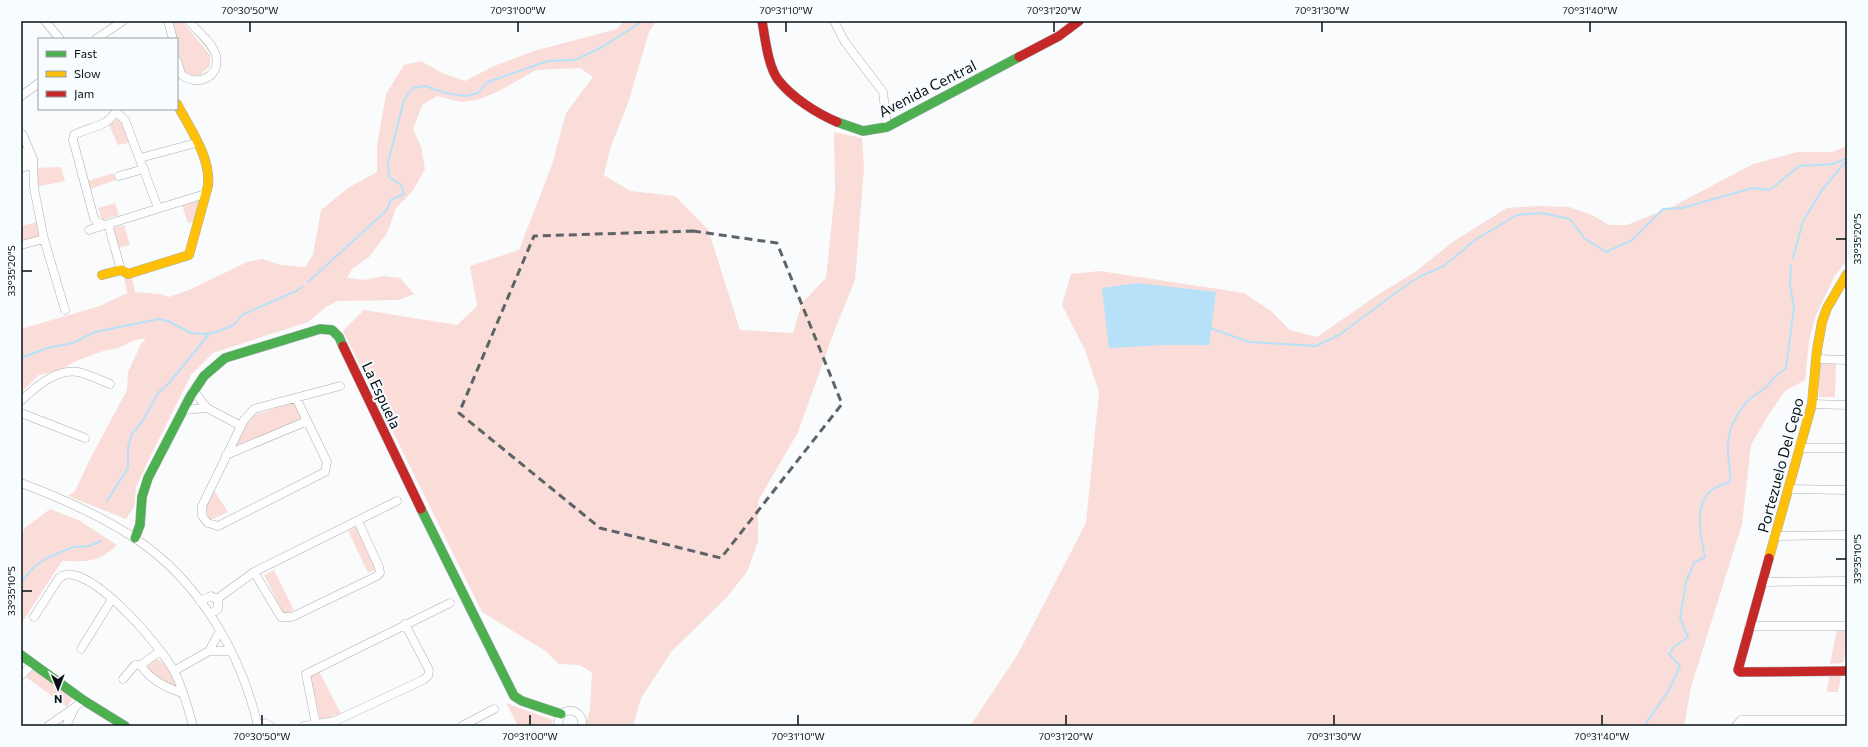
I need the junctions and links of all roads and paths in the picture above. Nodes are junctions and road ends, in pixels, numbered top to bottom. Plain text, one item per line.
1 (46, 21) edge
2 (123, 21) edge
3 (168, 21) edge
4 (189, 21) edge
5 (762, 21) edge
6 (834, 21) edge
7 (1080, 21) edge
8 (59, 38) edge
9 (98, 38) edge
10 (173, 38) edge
11 (179, 76) edge
12 (38, 84) edge
13 (21, 96) edge
14 (178, 106) edge
15 (117, 110) edge
16 (887, 127) junction
17 (21, 133) edge
18 (196, 143) junction
19 (21, 151) edge
20 (140, 158) junction
21 (32, 165) junction
22 (21, 168) edge
23 (144, 169) junction
24 (119, 176) dead end
25 (205, 194) junction
26 (158, 208) junction
27 (106, 224) junction
28 (89, 230) dead end
29 (44, 239) junction
30 (21, 245) edge
31 (121, 270) junction
32 (1847, 274) edge
33 (102, 276) dead end
34 (65, 310) dead end
35 (1816, 359) junction
36 (1847, 360) edge
37 (110, 384) dead end
38 (340, 386) dead end
39 (193, 390) junction
40 (296, 398) junction
41 (21, 401) edge
42 (1812, 404) junction
43 (1847, 406) edge
44 (207, 408) junction
45 (183, 410) junction
46 (21, 413) edge
47 (307, 421) junction
48 (241, 426) junction
49 (85, 438) dead end
50 (1801, 448) junction
51 (1847, 448) edge
52 (226, 455) junction
53 (21, 483) edge
54 (1789, 489) junction
55 (1847, 490) edge
56 (397, 501) dead end
57 (140, 518) junction
58 (358, 521) junction
59 (118, 528) junction
60 (1847, 535) edge
61 (1776, 536) junction
62 (135, 538) junction
63 (254, 572) junction
64 (1847, 581) edge
65 (1762, 582) junction
66 (112, 599) junction
67 (217, 599) junction
68 (200, 601) junction
69 (450, 603) dead end
70 (210, 614) junction
71 (34, 617) dead end
72 (405, 624) junction
73 (1749, 626) junction
74 (1847, 626) edge
75 (220, 631) junction
76 (81, 649) dead end
77 (160, 650) junction
78 (209, 651) junction
79 (231, 651) junction
80 (21, 655) edge
81 (33, 664) junction
82 (141, 665) junction
83 (174, 671) junction
84 (1847, 671) edge
85 (21, 676) edge
86 (123, 679) dead end
87 (182, 693) junction
88 (83, 700) junction
89 (74, 708) junction
90 (494, 709) dead end
91 (561, 714) junction
92 (1847, 720) edge
93 (258, 725) edge
94 (316, 725) junction
95 (48, 726) edge
96 (66, 726) edge
97 (125, 726) edge
98 (193, 726) edge
99 (270, 726) edge
100 (304, 726) edge
101 (462, 726) edge
102 (557, 726) edge
103 (582, 726) edge
104 (1736, 726) edge

1 - 8 street
2 - 9 street
3 - 10 street
4 - 11 street
5 - 16 street, Avenida Central
6 - 16 street
7 - 16 street, Avenida Central
12 - 13 street
14 - 18 street
15 - 20 street
15 - 27 street
17 - 21 street
18 - 20 street
18 - 25 street
19 - 21 street
20 - 23 street
21 - 22 street
21 - 29 street
23 - 24 street
23 - 26 street
25 - 26 street
25 - 31 street
26 - 27 street
27 - 28 street
27 - 31 street
29 - 30 street
29 - 34 street
31 - 33 street
32 - 35 street, Portezuelo Del Cepo
35 - 36 street
35 - 42 street, Portezuelo Del Cepo
37 - 41 street
38 - 40 street
39 - 44 street
39 - 45 street, La Espuela
39 - 91 street, La Espuela
40 - 47 street
40 - 48 street
42 - 43 street
42 - 50 street, Portezuelo Del Cepo
44 - 45 street
44 - 48 street
45 - 57 street, La Espuela
46 - 49 street
47 - 52 street
47 - 52 street
48 - 52 street
50 - 51 street
50 - 54 street, Portezuelo Del Cepo
53 - 59 street
54 - 55 street
54 - 61 street, Portezuelo Del Cepo
56 - 58 street
57 - 59 street
57 - 62 street, La Espuela
58 - 63 street
58 - 63 street
59 - 62 street
60 - 61 street
61 - 65 street, Portezuelo Del Cepo
62 - 68 street
63 - 67 street
64 - 65 street
65 - 73 street, Portezuelo Del Cepo
66 - 71 street
66 - 76 street
66 - 77 street
67 - 68 street
67 - 70 street
68 - 70 street
69 - 72 street
70 - 75 street
72 - 94 street
72 - 94 street
73 - 74 street
73 - 84 street, Portezuelo Del Cepo
75 - 78 street
75 - 79 street
77 - 82 street
77 - 83 street
78 - 79 street
78 - 83 street
79 - 93 street
80 - 81 street
81 - 85 street
81 - 88 street
82 - 86 street
82 - 87 street
83 - 87 street
87 - 98 street
88 - 89 street
88 - 97 street
89 - 95 street
89 - 96 street
90 - 101 street
91 - 102 street
91 - 103 street
92 - 104 street
93 - 99 street
94 - 100 street

